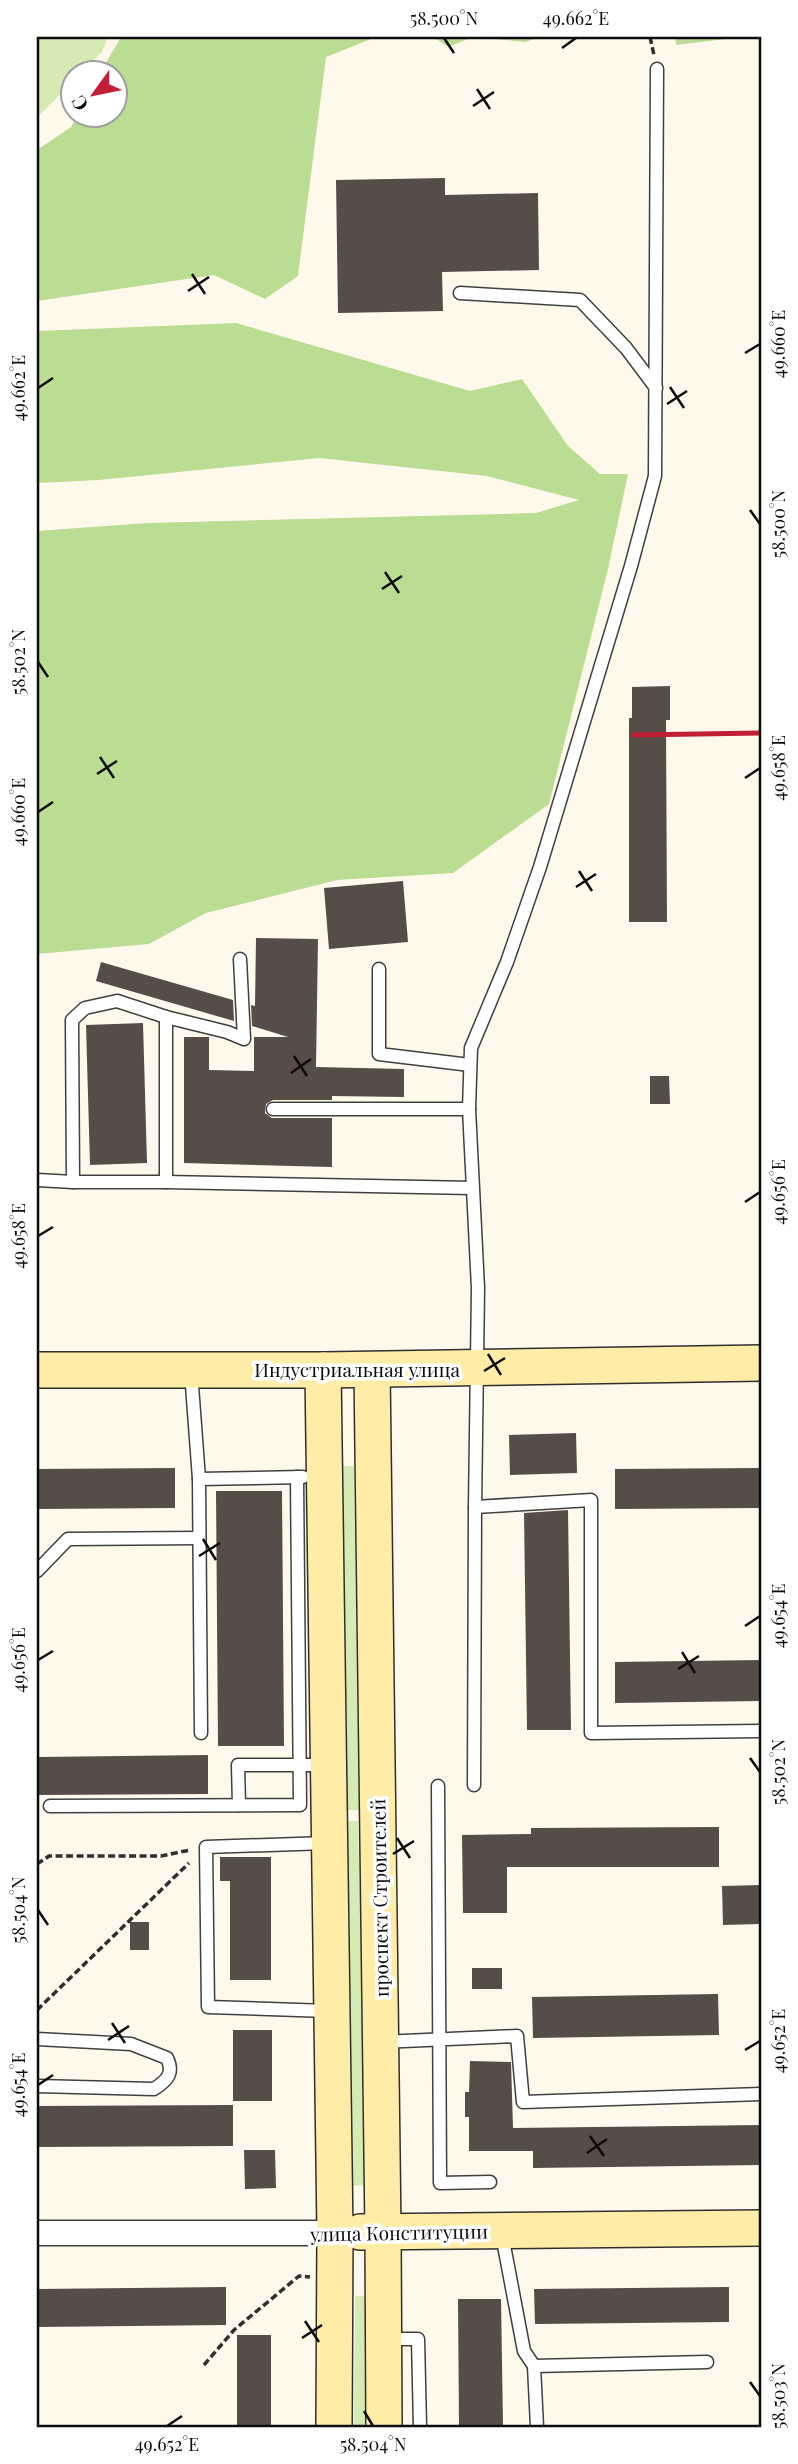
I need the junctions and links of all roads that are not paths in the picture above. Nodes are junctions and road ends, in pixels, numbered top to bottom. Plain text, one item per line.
1 (657, 69) dead end
2 (460, 293) dead end
3 (657, 388) junction
4 (240, 959) dead end
5 (379, 970) dead end
6 (166, 1017) junction
7 (470, 1065) junction
8 (273, 1108) dead end
9 (468, 1110) junction
10 (37, 1180) edge
11 (73, 1182) junction
12 (166, 1182) junction
13 (472, 1188) junction
14 (761, 1363) edge
15 (477, 1368) junction
16 (191, 1369) junction
17 (37, 1370) edge
18 (323, 1370) junction
19 (372, 1370) junction
20 (311, 1476) junction
21 (199, 1479) junction
22 (475, 1507) junction
23 (199, 1538) junction
24 (37, 1571) edge
25 (761, 1731) edge
26 (201, 1733) dead end
27 (314, 1764) junction
28 (474, 1785) dead end
29 (438, 1786) dead end
30 (239, 1805) junction
31 (50, 1806) dead end
32 (330, 1843) junction
33 (332, 2011) junction
34 (37, 2039) edge
35 (438, 2041) junction
36 (381, 2042) junction
37 (37, 2086) edge
38 (761, 2094) edge
39 (490, 2182) dead end
40 (761, 2228) edge
41 (501, 2231) junction
42 (383, 2232) junction
43 (37, 2233) edge
44 (335, 2233) junction
45 (384, 2339) junction
46 (707, 2362) dead end
47 (534, 2366) junction
48 (334, 2427) edge
49 (384, 2427) edge
50 (420, 2427) edge
51 (537, 2427) edge

1 - 3 lane
2 - 3 lane
3 - 7 lane
4 - 6 lane
5 - 7 lane
6 - 11 lane
6 - 12 lane
7 - 9 lane
8 - 9 lane
9 - 13 lane
10 - 11 lane
11 - 12 lane
12 - 13 lane
13 - 15 lane
14 - 15 street, Индустриальная улица
15 - 19 street, Индустриальная улица
15 - 22 lane
16 - 17 street, Индустриальная улица
16 - 18 street, Индустриальная улица
16 - 21 lane
18 - 19 street, Индустриальная улица
18 - 20 street
19 - 36 street, проспект Строителей
20 - 21 lane
20 - 27 street
21 - 23 lane
22 - 25 lane
22 - 28 lane
23 - 24 lane
23 - 26 lane
27 - 30 lane
27 - 30 lane
27 - 32 street
29 - 35 lane
30 - 31 lane
32 - 33 street
32 - 33 lane
33 - 44 street
34 - 37 lane
35 - 36 lane
35 - 38 lane
35 - 39 lane
36 - 42 street, проспект Строителей
40 - 41 street, улица Конституции
41 - 42 street, улица Конституции
41 - 47 lane
42 - 44 street, улица Конституции
42 - 45 street, проспект Строителей
43 - 44 street, улица Конституции
44 - 48 street
45 - 49 street, проспект Строителей
45 - 50 lane
46 - 47 lane
47 - 51 lane

